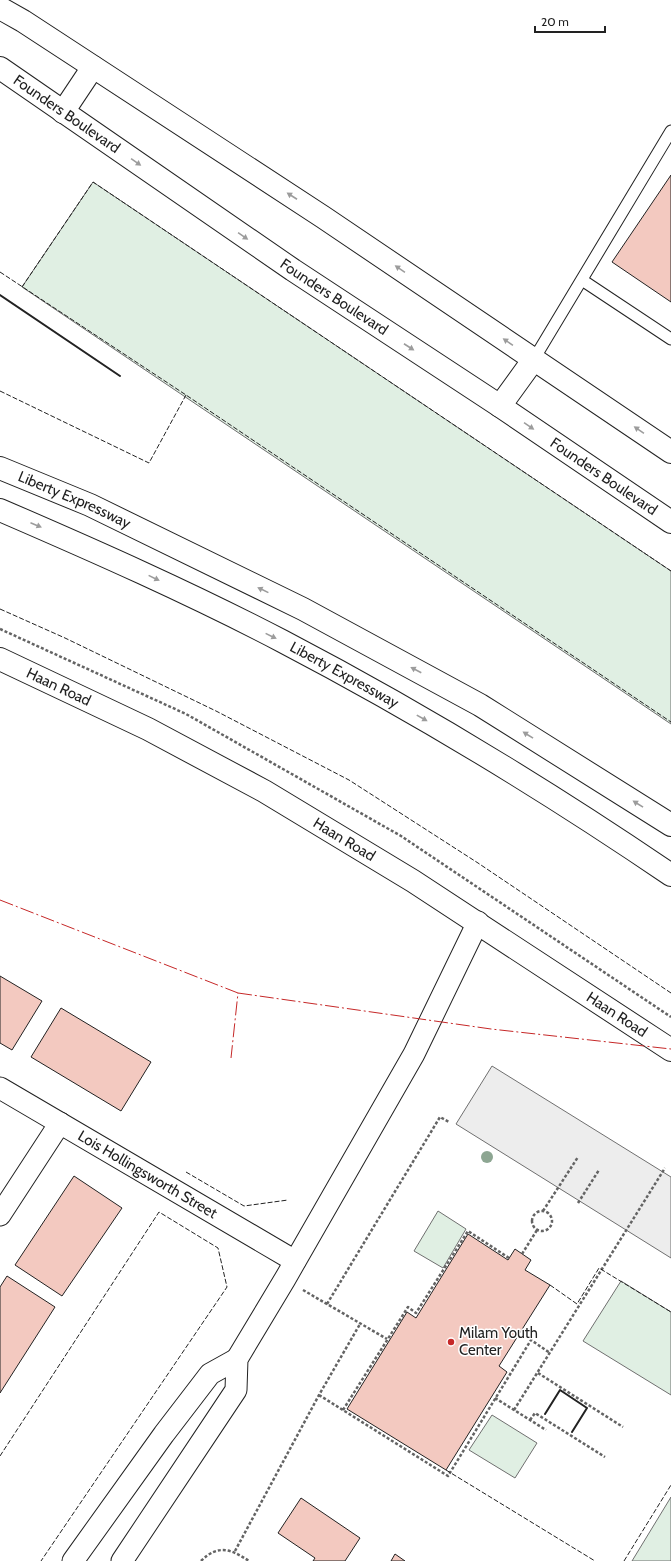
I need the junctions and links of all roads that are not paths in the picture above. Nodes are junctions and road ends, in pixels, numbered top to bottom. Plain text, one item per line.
1 (0, 8) edge
2 (93, 67) junction
3 (0, 68) edge
4 (63, 112) junction
5 (671, 131) edge
6 (582, 280) junction
7 (671, 339) edge
8 (534, 360) junction
9 (500, 406) junction
10 (671, 452) edge
11 (0, 468) edge
12 (0, 510) edge
13 (671, 522) edge
14 (0, 659) edge
15 (671, 825) edge
16 (671, 874) edge
17 (478, 922) junction
18 (671, 1050) edge
19 (0, 1088) edge
20 (60, 1123) junction
21 (0, 1215) edge
22 (295, 1261) junction
23 (237, 1359) junction
24 (73, 1561) edge
25 (122, 1561) edge

1 - 2 main road
2 - 4 main road
8 -> 2 main road
3 - 4 main road, Founders Boulevard
4 -> 9 main road, Founders Boulevard
5 - 6 lane
6 - 7 lane
6 - 8 lane
8 - 9 main road
10 -> 8 main road
9 -> 13 main road, Founders Boulevard
15 -> 11 main road, Liberty Expressway
12 -> 16 main road, Liberty Expressway
14 - 17 main road, Haan Road
17 - 18 main road, Haan Road
17 - 22 street
19 - 20 street, Lois Hollingsworth Street
20 - 21 street
20 - 22 street, Lois Hollingsworth Street
22 - 23 street
23 - 24 street
23 - 25 street

